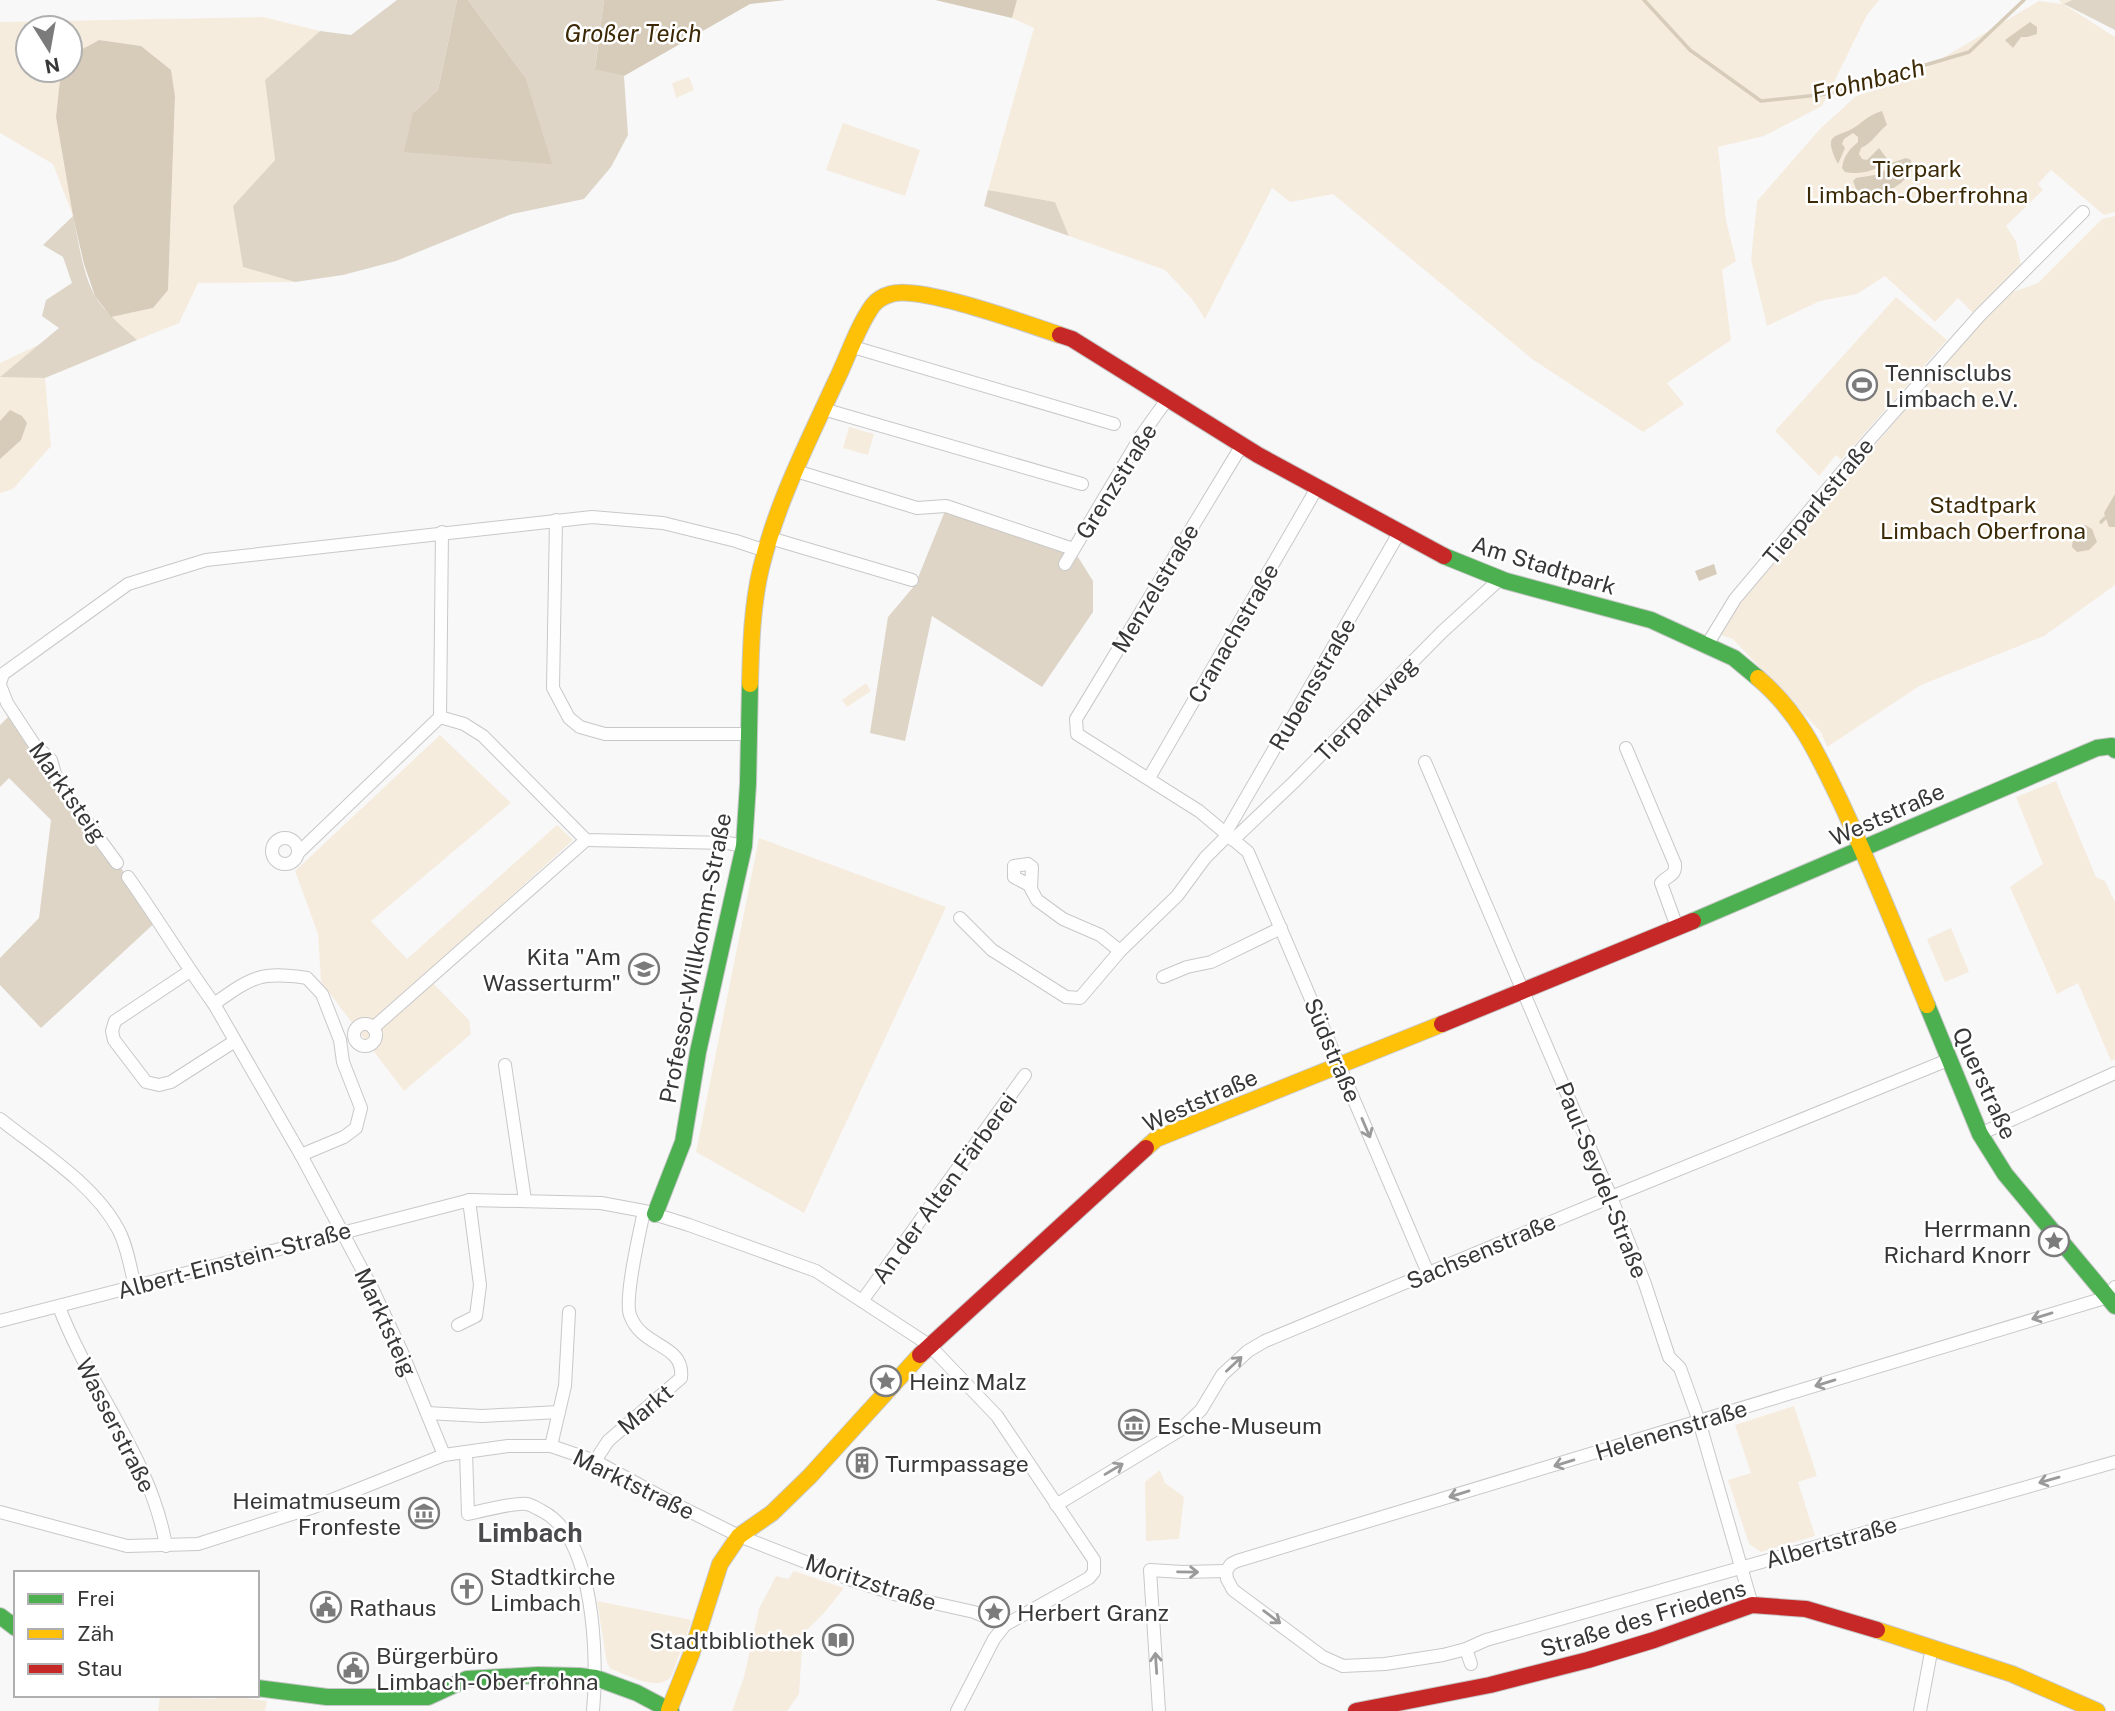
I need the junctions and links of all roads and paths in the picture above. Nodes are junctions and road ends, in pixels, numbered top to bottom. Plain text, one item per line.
1 (2083, 212) dead end
2 (1072, 339) joint
3 (853, 347) junction
4 (1168, 398) junction
5 (823, 410) junction
6 (1114, 424) dead end
7 (1242, 444) junction
8 (796, 471) junction
9 (1082, 484) dead end
10 (1317, 488) junction
11 (556, 520) junction
12 (442, 532) junction
13 (1399, 533) junction
14 (768, 545) junction
15 (1073, 549) junction
16 (1065, 565) dead end
17 (1500, 579) junction
18 (912, 580) dead end
19 (1707, 645) junction
20 (0, 684) edge
21 (440, 717) junction
22 (749, 734) junction
23 (1077, 734) joint
24 (2114, 747) edge
25 (1626, 748) dead end
26 (1425, 762) dead end
27 (1149, 778) junction
28 (1228, 837) junction
29 (586, 840) junction
30 (744, 846) junction
31 (1863, 850) junction
32 (298, 853) dead end
33 (117, 863) dead end
34 (128, 877) dead end
35 (1031, 886) dead end
36 (960, 918) dead end
37 (1677, 927) junction
38 (1281, 928) junction
39 (1120, 951) junction
40 (190, 971) junction
41 (1163, 977) dead end
42 (1523, 992) junction
43 (214, 1004) junction
44 (373, 1028) dead end
45 (235, 1041) junction
46 (1948, 1060) junction
47 (505, 1065) dead end
48 (1339, 1066) junction
49 (2115, 1073) edge
50 (1025, 1075) dead end
51 (0, 1119) edge
52 (1980, 1134) junction
53 (300, 1155) junction
54 (1611, 1197) junction
55 (469, 1200) junction
56 (525, 1200) junction
57 (649, 1213) junction
58 (343, 1231) junction
59 (1428, 1273) junction
60 (135, 1286) junction
61 (2113, 1297) edge
62 (862, 1301) junction
63 (60, 1307) junction
64 (569, 1312) dead end
65 (0, 1321) edge
66 (458, 1325) dead end
67 (929, 1345) junction
68 (559, 1412) junction
69 (427, 1413) junction
70 (1699, 1421) junction
71 (551, 1446) junction
72 (466, 1452) junction
73 (444, 1455) junction
74 (595, 1461) junction
75 (2115, 1462) edge
76 (1056, 1505) junction
77 (0, 1512) edge
78 (739, 1535) junction
79 (166, 1546) junction
80 (1742, 1567) junction
81 (1226, 1571) junction
82 (1752, 1605) junction
83 (1005, 1625) junction
84 (1932, 1647) junction
85 (1466, 1649) junction
86 (1471, 1664) dead end
87 (596, 1678) junction
88 (259, 1688) edge
89 (447, 1690) junction
90 (327, 1704) edge
91 (670, 1710) edge
92 (444, 1711) edge
93 (593, 1711) edge
94 (957, 1711) edge
95 (1159, 1711) edge
96 (1356, 1711) edge
97 (1920, 1711) edge
98 (2097, 1711) edge

1 - 19 street, Tierparkstraße
2 - 3 street, Professor-Willkomm-Straße
2 - 4 street, Am Stadtpark
3 - 5 street, Professor-Willkomm-Straße
3 - 6 street
4 - 7 street, Am Stadtpark
4 - 15 street, Grenzstraße
5 - 8 street, Professor-Willkomm-Straße
5 - 9 street
7 - 10 street, Am Stadtpark
7 - 23 street, Menzelstraße
8 - 14 street, Professor-Willkomm-Straße
8 - 15 street
10 - 13 street, Am Stadtpark
10 - 27 street, Cranachstraße
11 - 12 street
11 - 14 street
11 - 22 street
12 - 20 street
12 - 21 street
13 - 17 street, Am Stadtpark
13 - 28 street, Rubensstraße
14 - 18 street
14 - 22 street, Professor-Willkomm-Straße
15 - 16 street, Grenzstraße
17 - 19 street, Am Stadtpark
17 - 28 street, Tierparkweg
19 - 31 street, Am Stadtpark
20 - 33 street, Marktsteig
21 - 29 street
21 - 32 street
22 - 30 street, Professor-Willkomm-Straße
23 - 27 street, Südstraße
24 - 31 street, Weststraße
25 - 37 street
26 - 42 street, Paul-Seydel-Straße
27 - 28 street, Südstraße
28 - 38 street, Südstraße
28 - 39 street
29 - 30 street
29 - 44 street
30 - 57 street, Professor-Willkomm-Straße
31 - 37 street, Weststraße
31 - 46 street, Querstraße
34 - 40 street, Marktsteig
35 - 39 street
36 - 39 street
37 - 42 street, Weststraße
38 - 41 street
38 - 48 street, Südstraße
40 - 43 street, Marktsteig
40 - 45 street
42 - 48 street, Weststraße
42 - 54 street, Paul-Seydel-Straße
43 - 45 street, Marktsteig
43 - 53 street
45 - 53 street, Marktsteig
46 - 52 street, Querstraße
46 - 54 street, Sachsenstraße
47 - 56 street
48 -> 59 street, Südstraße
48 - 67 street, Weststraße
49 - 52 street
50 - 62 street, An der Alten Färberei
51 - 60 street
52 - 61 street, Querstraße
53 - 58 street, Marktsteig
54 - 59 street, Sachsenstraße
54 - 70 street, Paul-Seydel-Straße
55 - 56 street, Albert-Einstein-Straße
55 - 58 street, Albert-Einstein-Straße
55 - 66 street
56 - 57 street, Albert-Einstein-Straße
57 - 62 street, Albert-Einstein-Straße
57 - 74 street, Markt
58 - 60 street, Albert-Einstein-Straße
58 - 69 street, Marktsteig
76 -> 59 street, Sachsenstraße
60 - 63 street, Albert-Einstein-Straße
61 -> 70 street, Helenenstraße
62 - 67 street, Albert-Einstein-Straße
63 - 65 street, Albert-Einstein-Straße
63 - 79 street, Wasserstraße
64 - 68 street
67 - 76 street, Albert-Einstein-Straße
67 - 78 street, Weststraße
68 - 69 street
68 - 71 street
69 - 73 street, Marktsteig
70 - 80 street, Paul-Seydel-Straße
70 -> 81 street, Helenenstraße
71 - 72 street, Marktstraße
71 - 74 street, Marktstraße
72 - 73 street, Marktstraße
72 - 87 street
73 - 79 street, Marktstraße
74 - 78 street, Marktstraße
75 -> 80 street, Albertstraße
76 - 83 street, Albert-Einstein-Straße
77 - 79 street, Marktstraße
78 - 83 street, Moritzstraße
78 - 91 street
80 - 82 street, Paul-Seydel-Straße
80 - 85 street, Albertstraße
81 -> 85 street, Albertstraße
95 -> 81 street
82 - 84 street, Straße des Friedens
82 - 96 street, Straße des Friedens
83 - 94 street
84 - 97 street
84 - 98 street, Straße des Friedens
85 - 86 street
87 - 89 street
87 - 91 street
87 - 93 street
88 - 90 street
89 - 90 street
89 - 92 street

